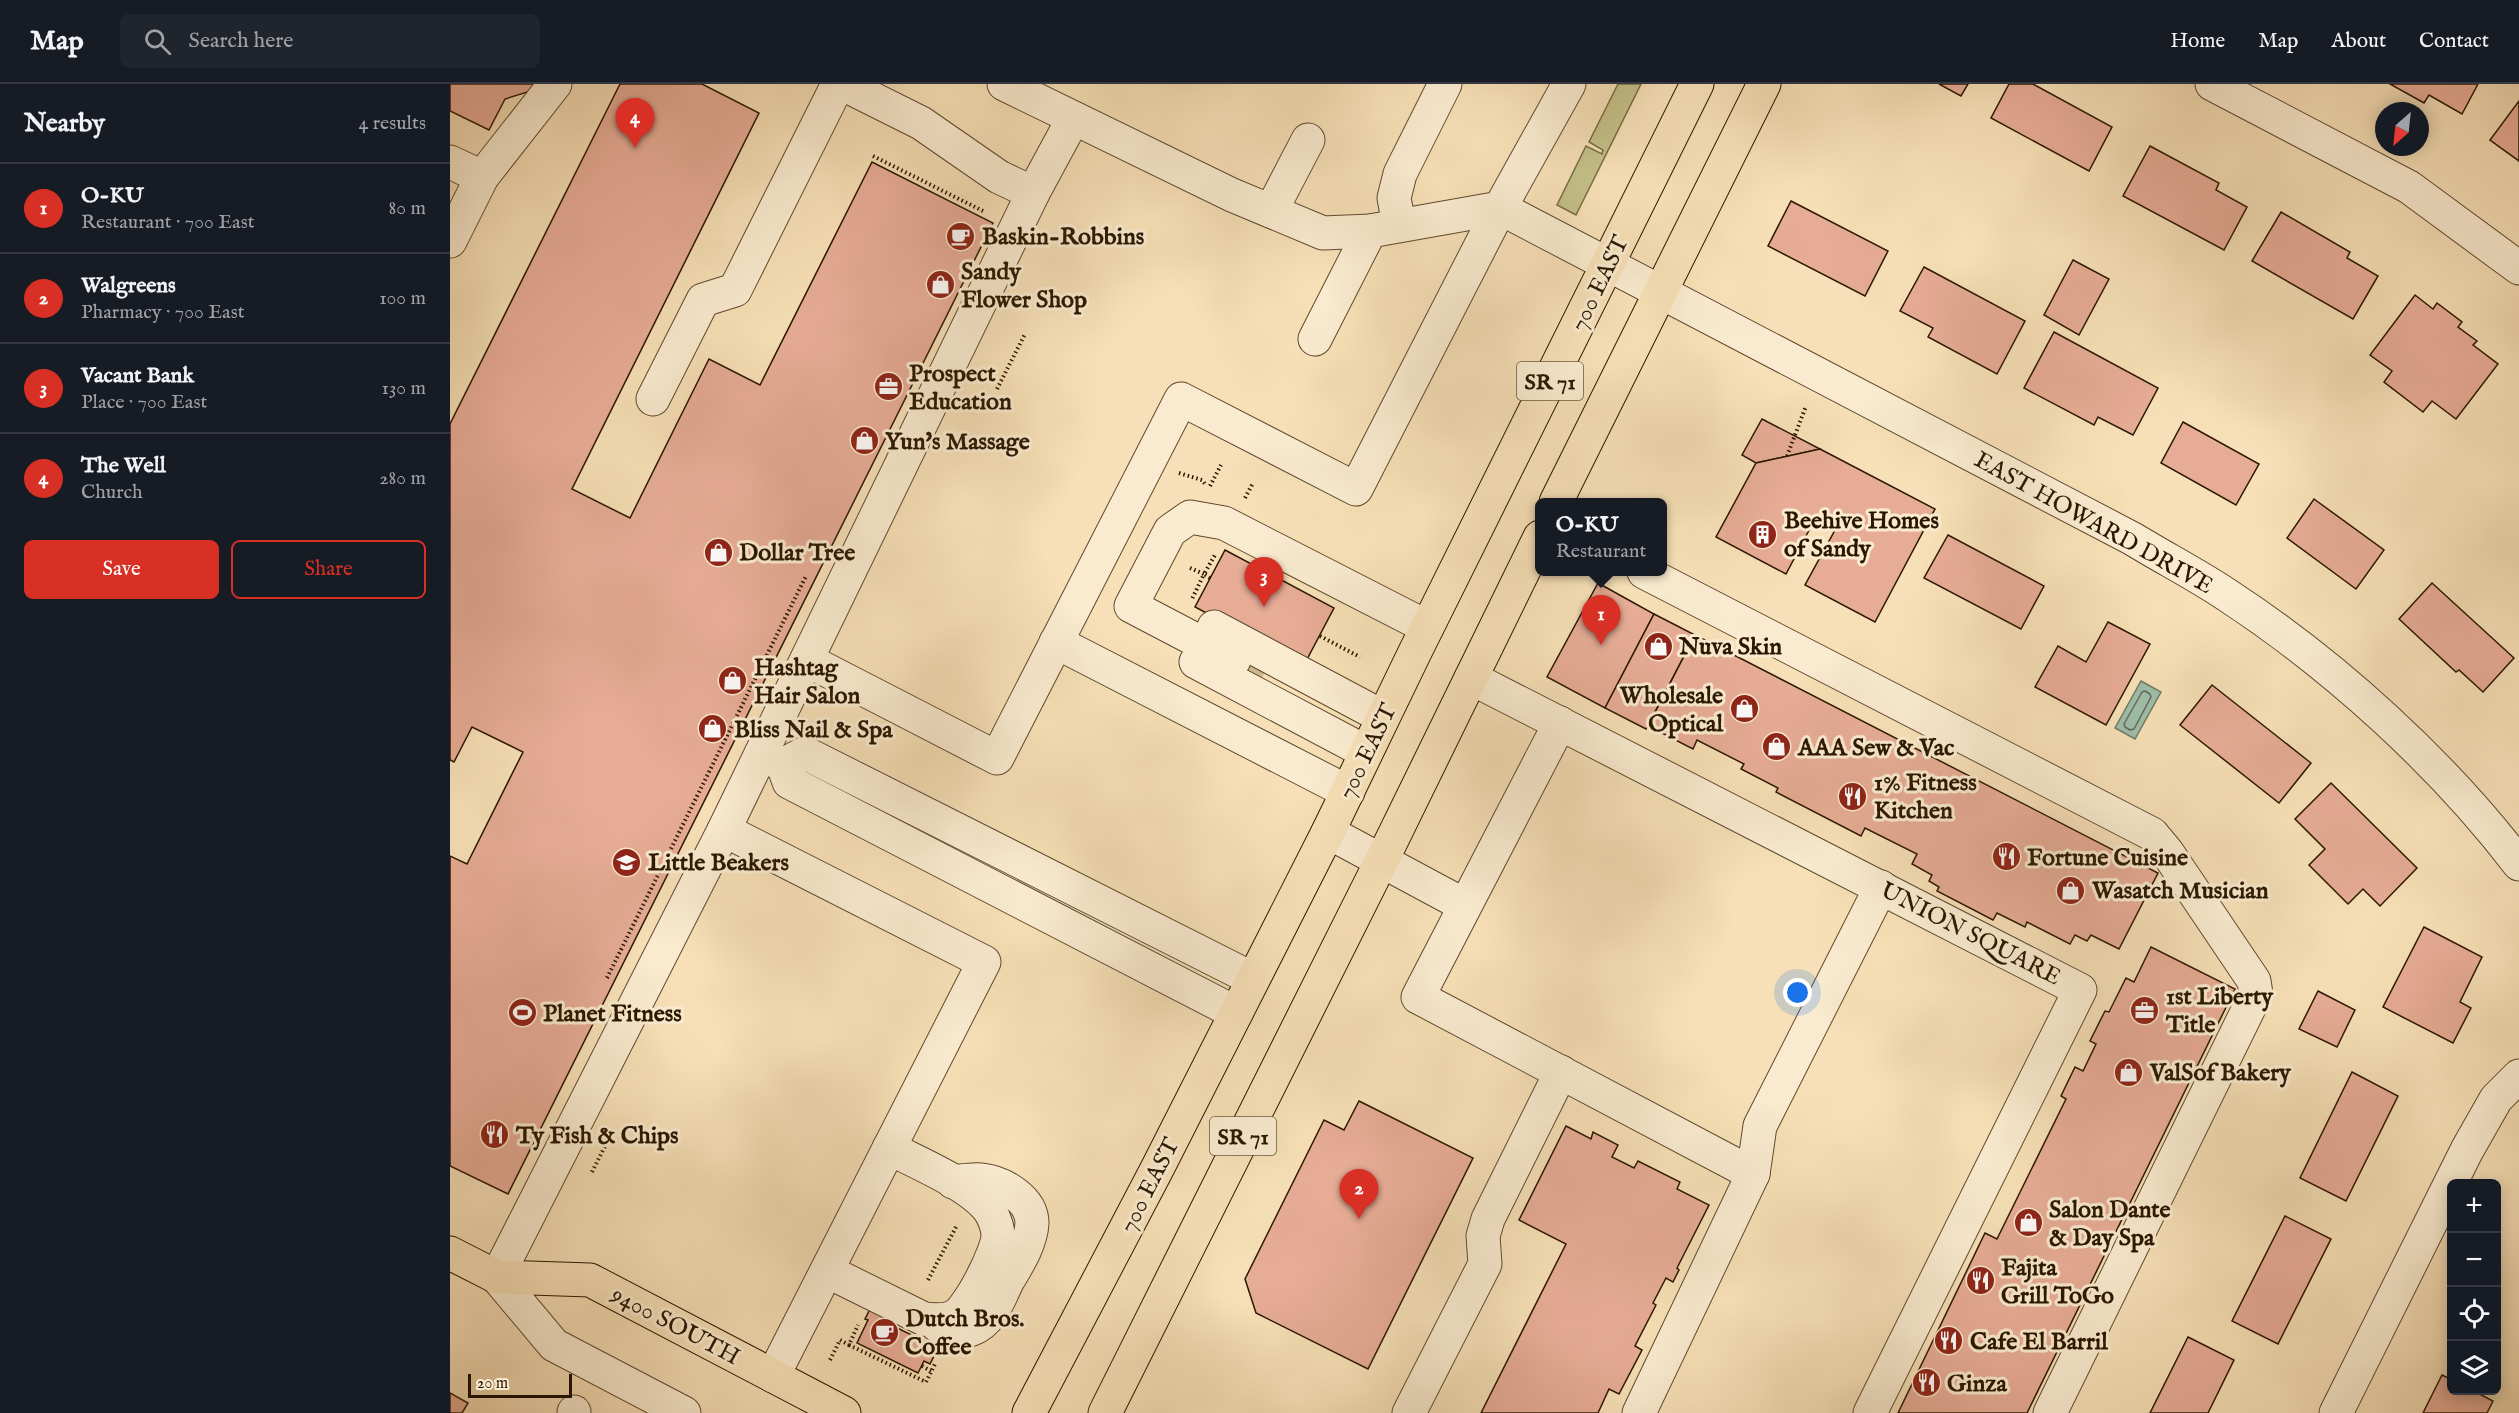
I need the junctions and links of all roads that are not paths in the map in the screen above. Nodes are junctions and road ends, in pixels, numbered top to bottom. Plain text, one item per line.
1 (555, 84) edge
2 (838, 84) edge
3 (843, 84) edge
4 (1004, 84) edge
5 (1569, 84) edge
6 (1697, 84) edge
7 (1764, 84) edge
8 (2212, 84) edge
9 (1442, 85) edge
10 (1073, 119) junction
11 (1308, 140) dead end
12 (450, 162) edge
13 (482, 177) junction
14 (1033, 193) junction
15 (1500, 208) junction
16 (1271, 211) junction
17 (1384, 228) junction
18 (450, 241) edge
19 (1609, 264) junction
20 (2519, 268) edge
21 (1661, 293) junction
22 (1315, 339) dead end
23 (653, 399) dead end
24 (1558, 498) edge
25 (1535, 545) edge
26 (1652, 576) edge
27 (1087, 584) junction
28 (1136, 597) junction
29 (1427, 627) junction
30 (1056, 642) junction
31 (807, 660) junction
32 (1234, 660) tunnel mouth
33 (1267, 677) tunnel mouth
34 (1472, 678) junction
35 (1560, 723) junction
36 (1375, 734) junction
37 (772, 760) junction
38 (1348, 792) junction
39 (724, 830) junction
40 (1328, 832) junction
41 (1382, 860) junction
42 (2519, 864) edge
43 (1881, 887) junction
44 (1464, 905) junction
45 (1253, 979) junction
46 (1236, 1013) junction
47 (1561, 1072) junction
48 (2519, 1076) edge
49 (889, 1148) junction
50 (1752, 1174) junction
51 (450, 1253) edge
52 (827, 1270) junction
53 (497, 1277) junction
54 (773, 1376) junction
55 (684, 1413) edge
56 (844, 1413) edge
57 (1029, 1413) edge
58 (1105, 1413) edge
59 (1409, 1413) edge
60 (1639, 1413) edge
61 (1870, 1413) edge
62 (2050, 1413) edge
63 (2336, 1413) edge

1 - 13 street
2 - 23 street
3 - 14 street
4 - 10 street
5 - 15 street
6 - 19 main road, 700 EAST / SR 71
7 - 21 main road, SR 71
8 - 20 street
9 - 17 street
10 - 14 street
10 - 16 street
11 - 16 street
12 - 13 street
13 - 18 street
14 - 31 street
15 - 17 street
15 - 19 street, EAST HOWARD DRIVE
15 - 27 street
16 - 17 street
17 - 22 street
19 - 21 street, EAST HOWARD DRIVE
19 - 29 main road, 700 EAST / SR 71
21 - 24 main road, SR 71
21 - 42 street, EAST HOWARD DRIVE
25 - 34 main road, SR 71
26 - 62 street
27 - 28 street
27 - 30 street
28 - 29 street
28 - 32 street
28 - 36 street
29 - 36 main road, 700 EAST / SR 71
30 - 31 street
30 - 38 street
31 - 37 street
33 - 36 street
34 - 35 street, UNION SQUARE
34 - 41 main road, SR 71
35 - 43 street, UNION SQUARE
35 - 44 street
36 - 38 main road, 700 EAST / SR 71
37 - 39 street
37 - 45 street
37 - 46 street
38 - 40 main road, 700 EAST / SR 71
39 - 49 street
39 - 53 street
40 - 41 street
40 - 45 main road, 700 EAST / SR 71
41 - 44 street
41 - 58 main road, SR 71
43 - 50 street
43 - 61 street, UNION SQUARE
44 - 47 street
45 - 46 main road, 700 EAST / SR 71
46 - 57 main road, 700 EAST / SR 71
47 - 50 street
47 - 59 street
48 - 63 street
49 - 52 street
49 - 52 street
50 - 60 street
51 - 53 main road, 9400 SOUTH
52 - 54 street
53 - 54 main road, 9400 SOUTH
53 - 55 street, 9400 SOUTH
54 - 56 main road, 9400 SOUTH

